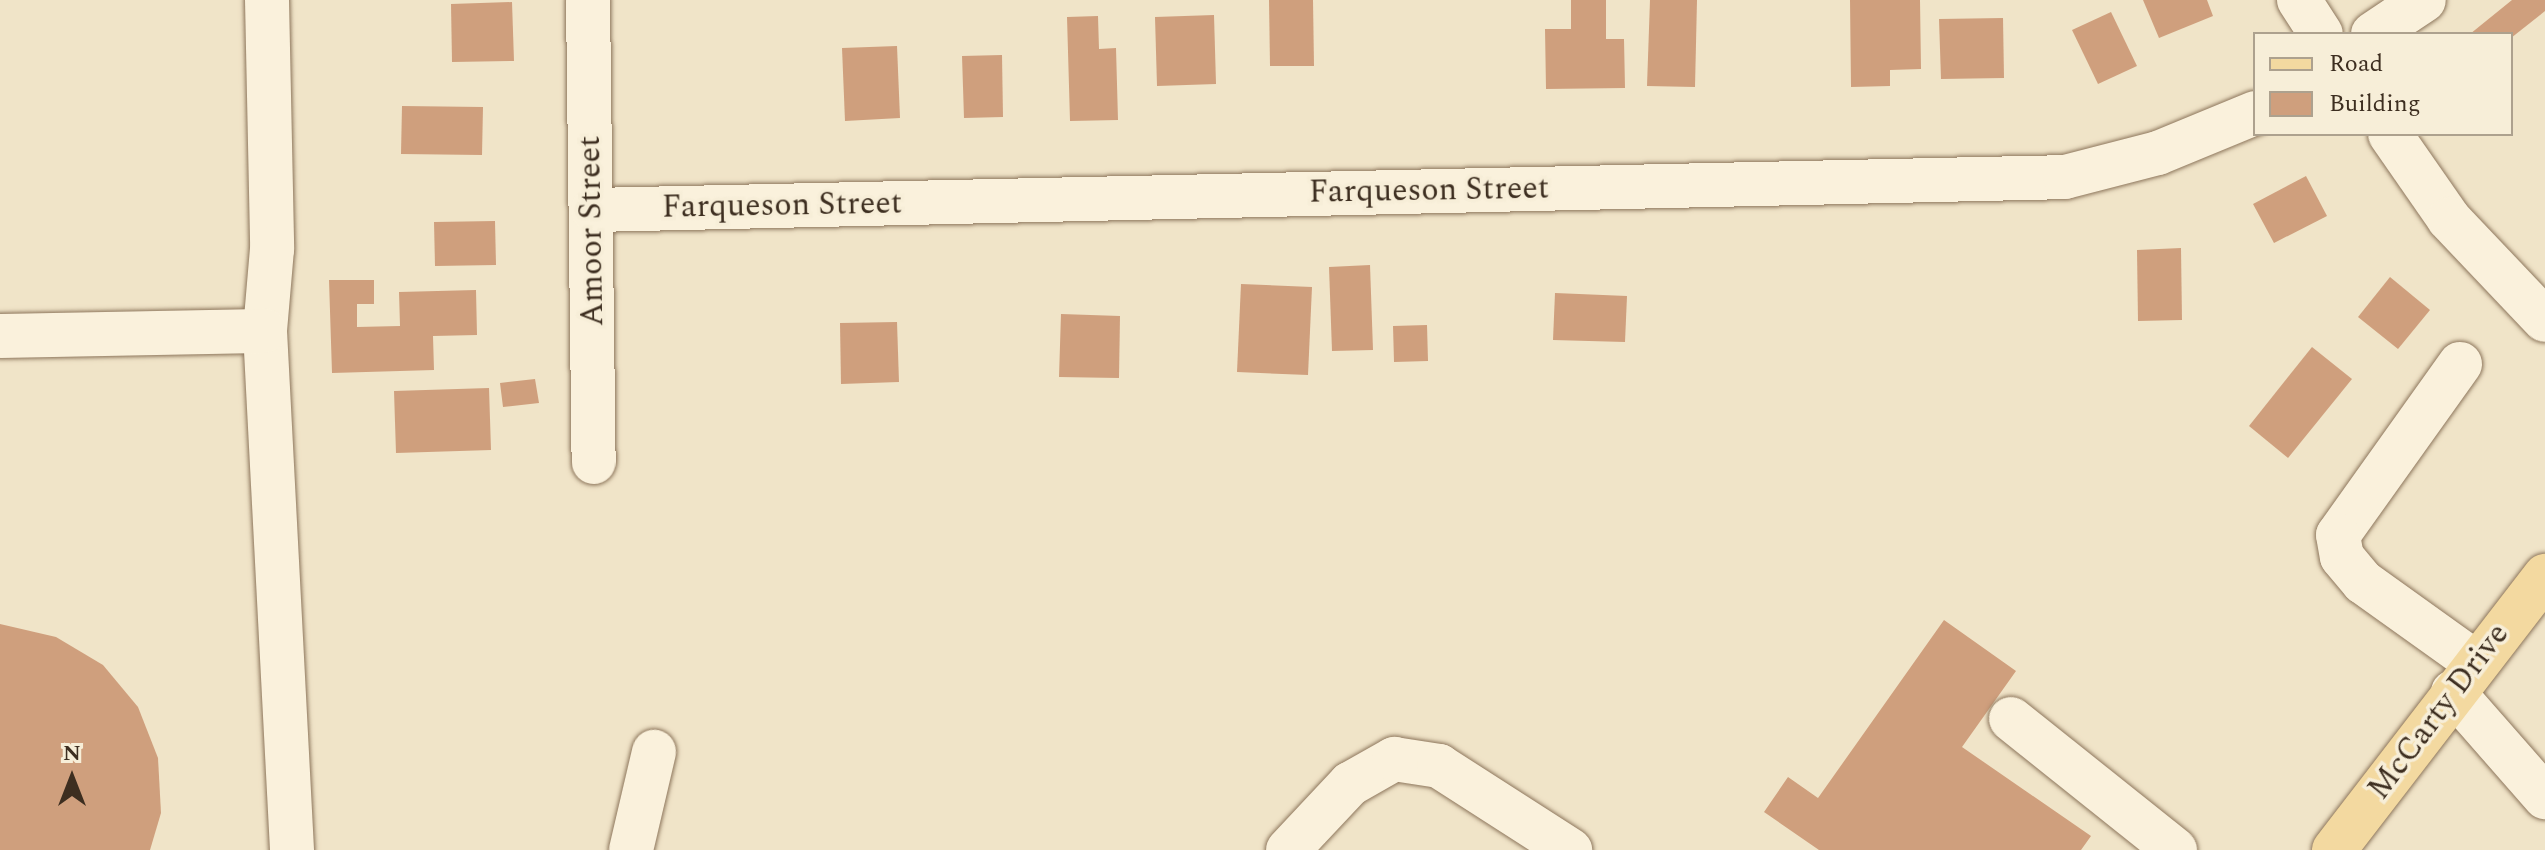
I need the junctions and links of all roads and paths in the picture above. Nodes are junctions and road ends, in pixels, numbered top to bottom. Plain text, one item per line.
1 (267, 0) edge
2 (588, 0) edge
3 (2299, 0) edge
4 (2424, 0) edge
5 (2320, 32) edge
6 (2376, 32) edge
7 (2253, 114) edge
8 (2391, 136) edge
9 (593, 210) junction
10 (2545, 320) edge
11 (265, 331) junction
12 (0, 336) edge
13 (2460, 364) dead end
14 (594, 462) dead end
15 (2545, 576) edge
16 (2465, 677) junction
17 (2011, 719) dead end
18 (654, 752) dead end
19 (2545, 797) edge
20 (292, 850) edge
21 (631, 850) edge
22 (1288, 850) edge
23 (1570, 850) edge
24 (2175, 850) edge
25 (2334, 850) edge

1 - 11 street
2 - 9 street, Amoor Street
3 - 5 street
4 - 6 street
7 - 9 street, Farqueson Street
8 - 10 street
9 - 14 street, Amoor Street
11 - 12 street
11 - 20 street
13 - 16 street
15 - 16 main road, McCarty Drive
16 - 19 street
16 - 25 main road, McCarty Drive
17 - 24 street
18 - 21 street
22 - 23 street

